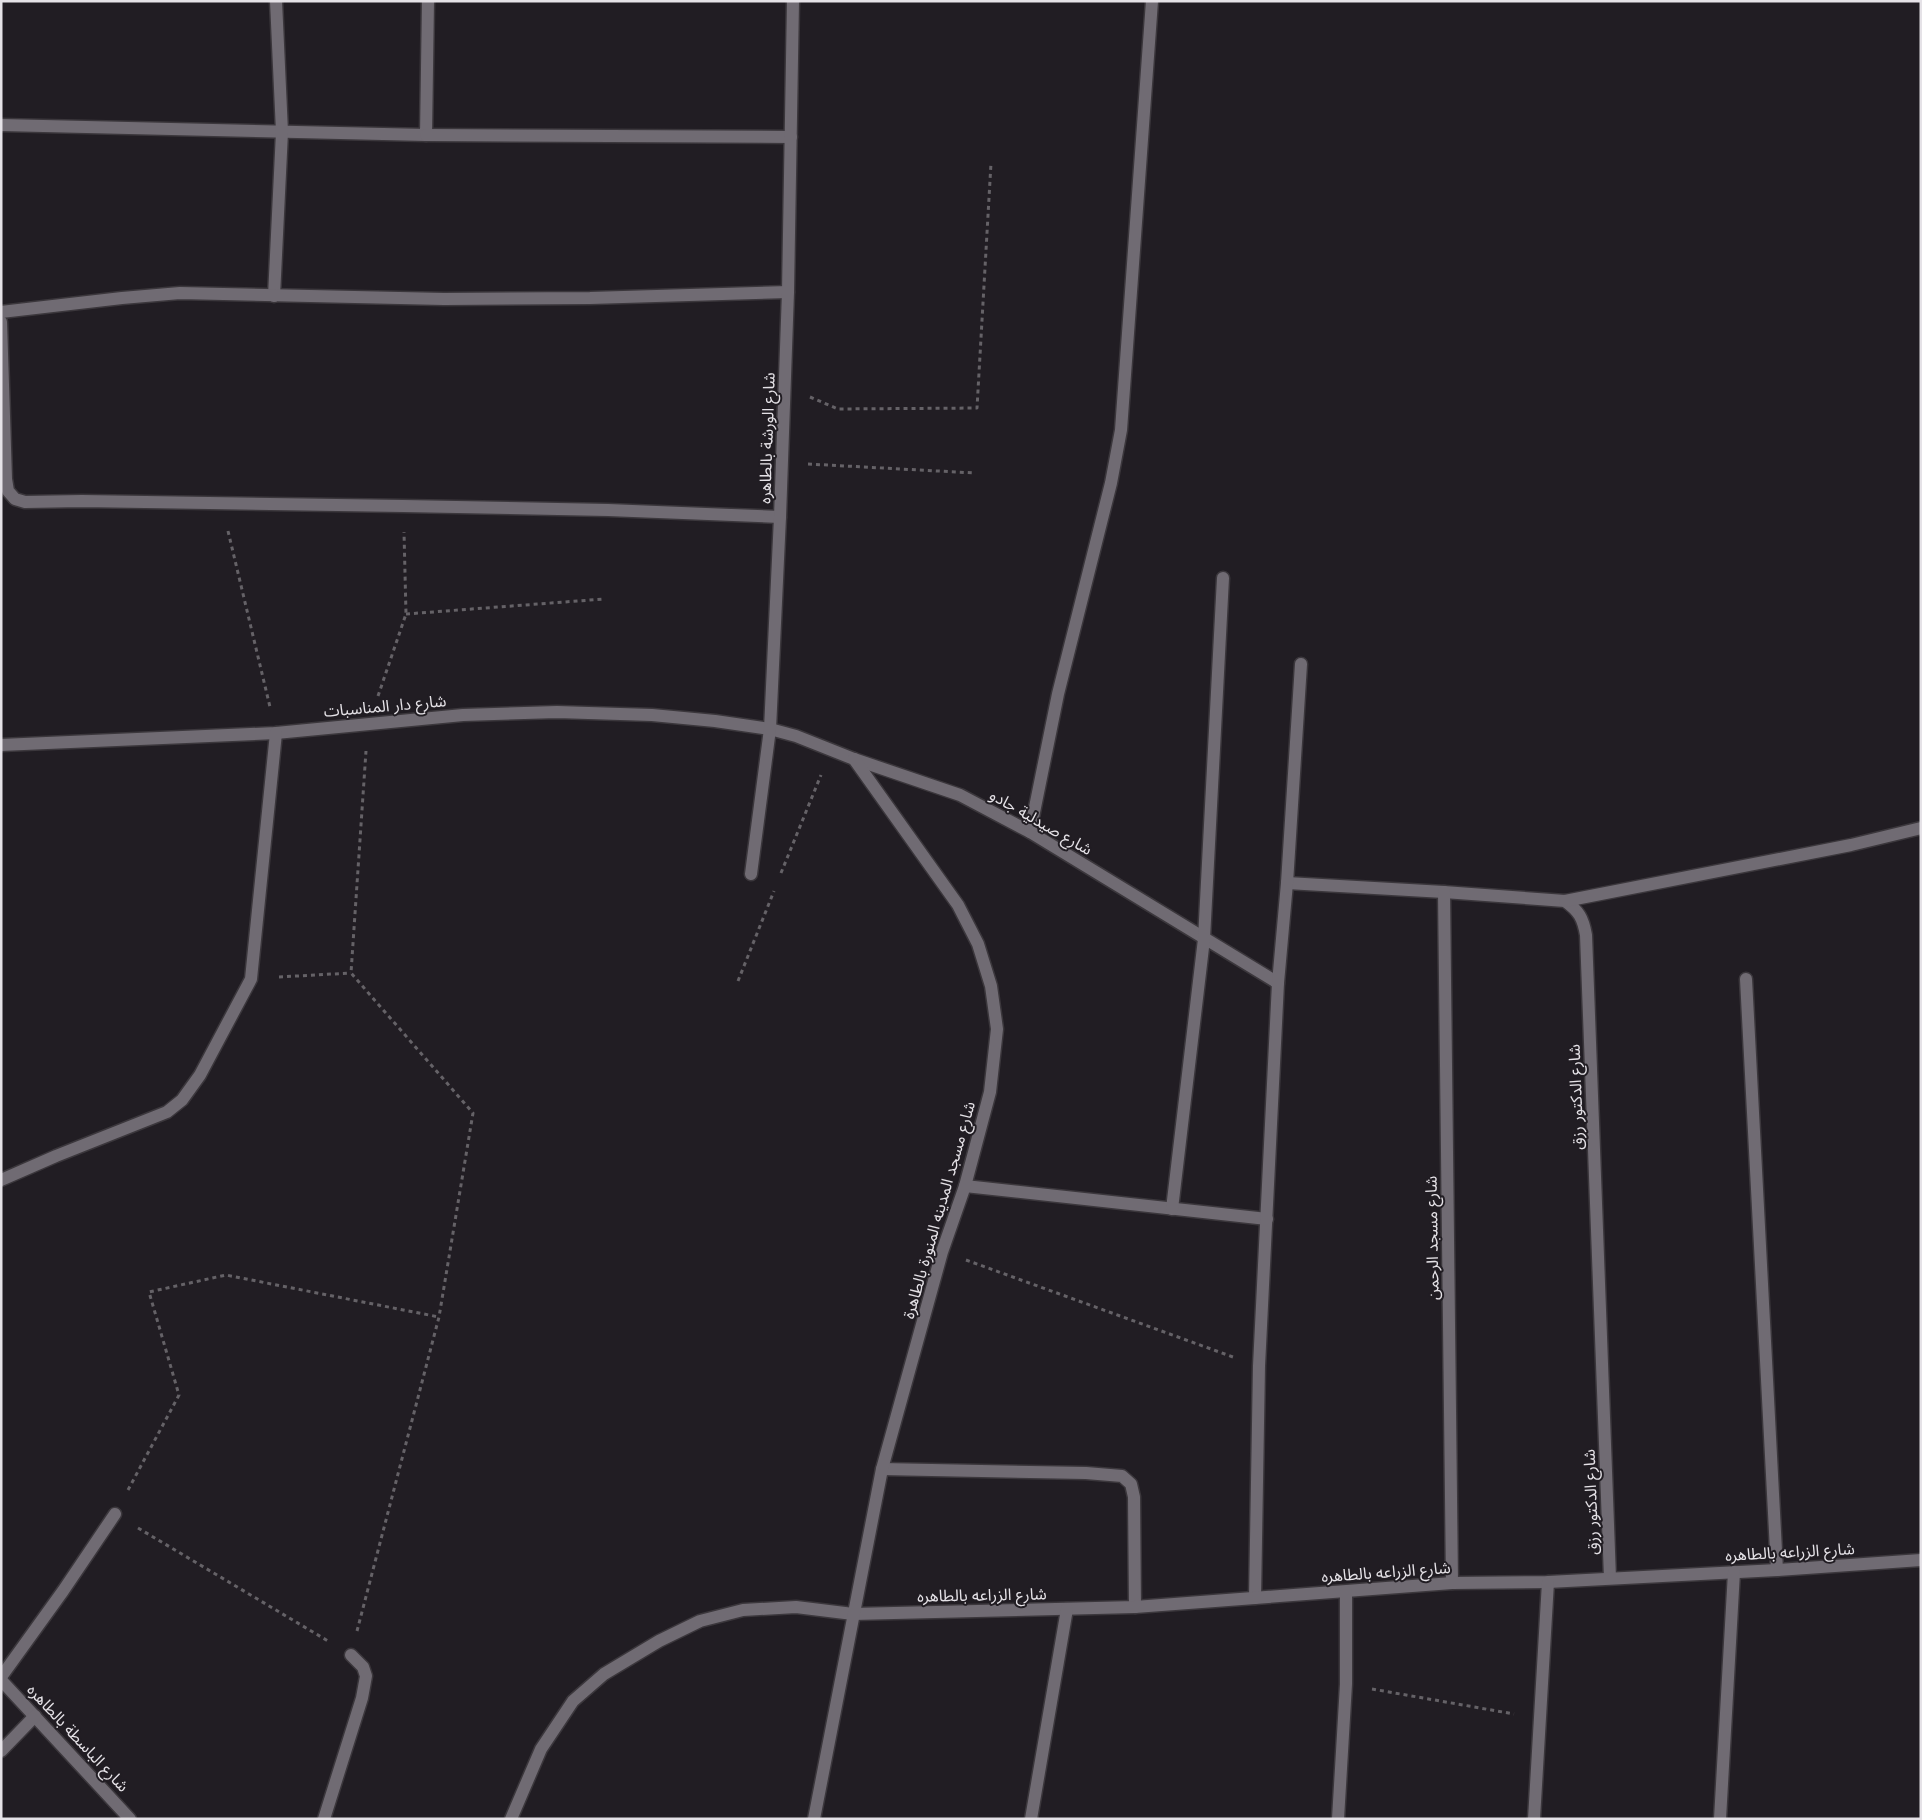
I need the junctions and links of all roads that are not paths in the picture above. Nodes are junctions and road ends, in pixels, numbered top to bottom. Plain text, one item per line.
1 (276, 1) edge
2 (428, 1) edge
3 (793, 1) edge
4 (1152, 1) edge
5 (1, 125) edge
6 (282, 132) junction
7 (426, 135) junction
8 (791, 136) junction
9 (788, 292) junction
10 (274, 296) junction
11 (1, 312) edge
12 (1, 322) edge
13 (780, 517) junction
14 (1223, 578) dead end
15 (1301, 664) dead end
16 (770, 729) junction
17 (276, 733) junction
18 (1, 745) edge
19 (854, 759) junction
20 (1921, 828) edge
21 (1030, 832) junction
22 (751, 874) dead end
23 (1287, 883) junction
24 (1444, 892) junction
25 (1565, 901) junction
26 (1204, 939) junction
27 (1746, 979) dead end
28 (1278, 983) junction
29 (1, 1180) edge
30 (965, 1186) junction
31 (1172, 1209) junction
32 (1267, 1219) junction
33 (882, 1469) junction
34 (116, 1514) road end
35 (1921, 1560) edge
36 (1777, 1570) junction
37 (1734, 1572) junction
38 (1610, 1578) junction
39 (1548, 1582) junction
40 (1452, 1583) junction
41 (1346, 1592) junction
42 (1255, 1598) junction
43 (1135, 1607) junction
44 (1067, 1609) junction
45 (853, 1614) junction
46 (351, 1654) road end
47 (1, 1679) edge
48 (35, 1716) junction
49 (1, 1751) edge
50 (130, 1819) edge
51 (324, 1819) edge
52 (511, 1819) edge
53 (814, 1819) edge
54 (1031, 1819) edge
55 (1338, 1819) edge
56 (1534, 1819) edge
57 (1720, 1819) edge

1 - 6 street
2 - 7 street
3 - 8 street, شارع الورشة بالطاهره
4 - 21 street
5 - 6 street
6 - 7 street
6 - 10 street
7 - 8 street
8 - 9 street, شارع الورشة بالطاهره
9 - 10 street
9 - 13 street, شارع الورشة بالطاهره
10 - 11 street
12 - 13 street
13 - 16 street, شارع الورشة بالطاهره
14 - 26 street
15 - 23 street
16 - 17 street, شارع دار المناسبات
16 - 19 street, شارع صيدلية جادو
16 - 22 street, شارع الورشة بالطاهره
17 - 18 street, شارع دار المناسبات
17 - 29 street
19 - 21 street, شارع صيدلية جادو
19 - 30 street, شارع مسجد المدينه المنورة بالطاهرة
20 - 25 street
21 - 26 street, شارع صيدلية جادو
23 - 24 street
23 - 28 street
24 - 25 street
24 - 40 street, شارع مسجد الرحمن
25 - 38 street, شارع الدكتور رزق
26 - 28 street, شارع صيدلية جادو
26 - 31 street
27 - 36 street
28 - 32 street
30 - 31 street
30 - 33 street, شارع مسجد المدينه المنورة بالطاهرة
31 - 32 street
32 - 42 street
33 - 43 street
33 - 45 street, شارع مسجد المدينه المنورة بالطاهرة
34 - 47 street
35 - 36 street, شارع الزراعه بالطاهره
36 - 37 street, شارع الزراعه بالطاهره
37 - 38 street, شارع الزراعه بالطاهره
37 - 57 street
38 - 39 street, شارع الزراعه بالطاهره
39 - 40 street, شارع الزراعه بالطاهره
39 - 56 street
40 - 41 street, شارع الزراعه بالطاهره
41 - 42 street, شارع الزراعه بالطاهره
41 - 55 street
42 - 43 street, شارع الزراعه بالطاهره
43 - 44 street, شارع الزراعه بالطاهره
44 - 45 street, شارع الزراعه بالطاهره
44 - 54 street
45 - 52 street, شارع الزراعه بالطاهره
45 - 53 street, شارع مسجد المدينه المنورة بالطاهرة
46 - 51 street
47 - 48 street, شارع الباسطة بالطاهره
48 - 49 street
48 - 50 street, شارع الباسطة بالطاهره

